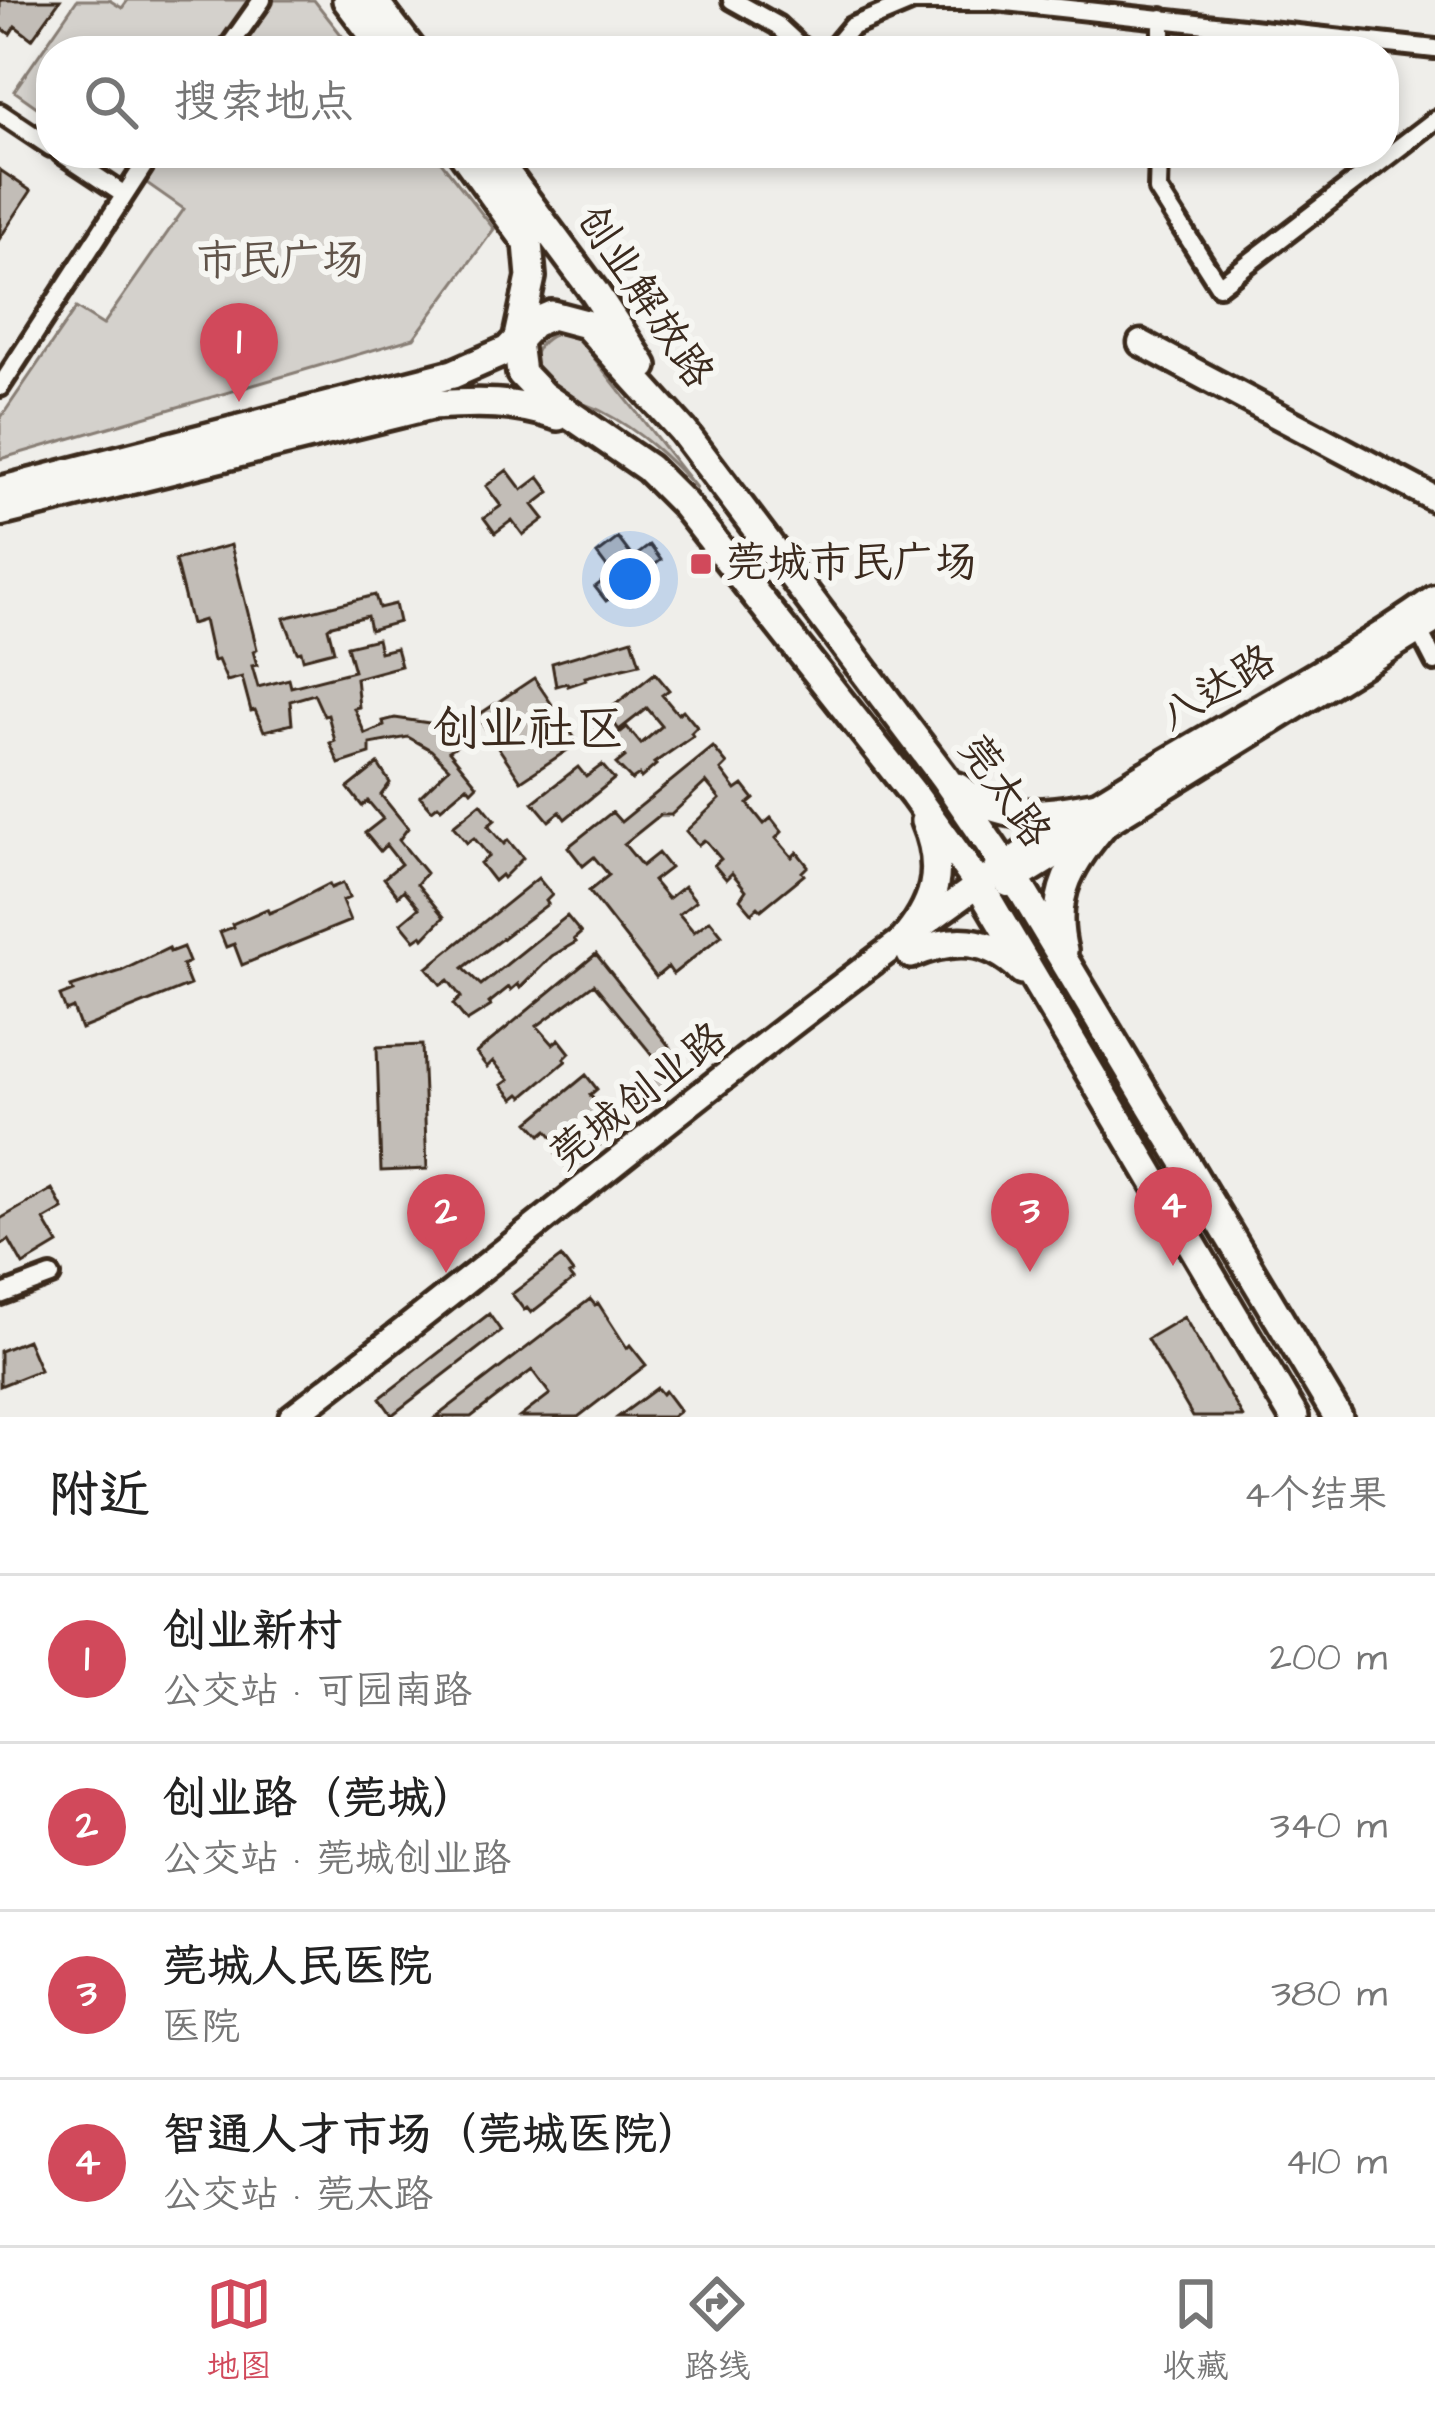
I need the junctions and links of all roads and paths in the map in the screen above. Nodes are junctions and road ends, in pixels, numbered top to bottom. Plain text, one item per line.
1 (262, 0) edge
2 (347, 0) edge
3 (373, 0) edge
4 (732, 0) edge
5 (1108, 6) edge
6 (1162, 18) junction
7 (237, 36) edge
8 (375, 36) edge
9 (401, 36) edge
10 (789, 36) edge
11 (844, 36) edge
12 (1162, 36) edge
13 (1321, 36) edge
14 (1399, 45) edge
15 (1435, 49) edge
16 (0, 113) edge
17 (1435, 120) edge
18 (36, 137) edge
19 (1399, 148) edge
20 (84, 168) edge
21 (141, 168) edge
22 (474, 168) edge
23 (502, 168) edge
24 (1159, 168) edge
25 (1373, 168) edge
26 (123, 194) junction
27 (522, 313) junction
28 (517, 342) junction
29 (1141, 343) dead end
30 (470, 368) junction
31 (0, 387) edge
32 (579, 423) junction
33 (683, 431) junction
34 (7, 499) edge
35 (1435, 499) edge
36 (1435, 598) edge
37 (1427, 626) edge
38 (1435, 662) edge
39 (944, 777) junction
40 (914, 795) junction
41 (1103, 812) junction
42 (1042, 850) joint
43 (1010, 872) junction
44 (983, 891) junction
45 (906, 949) junction
46 (1067, 967) junction
47 (1037, 986) junction
48 (51, 1276) dead end
49 (0, 1295) edge
50 (292, 1417) edge
51 (310, 1417) edge
52 (1294, 1417) edge
53 (1338, 1417) edge

1 - 7 street
2 - 8 main road
3 - 9 main road
4 - 10 street
5 - 6 street
5 - 11 street
6 - 12 street
6 - 13 street
14 - 15 street
16 - 18 street
17 - 19 street
20 - 26 street
21 - 26 street
22 - 27 main road, 创业解放路
23 - 33 main road, 创业解放路
24 - 25 street
26 - 31 street
27 - 28 main road, 创业解放路
27 - 30 main road
28 - 30 main road
28 - 32 main road
28 - 33 main road, 莞太路
29 - 35 street
30 - 34 main road
32 - 34 main road
32 - 40 main road, 莞太路
33 - 39 main road, 莞太路
36 - 41 street, 八达路
37 - 38 street
37 - 41 street, 八达路
39 - 41 main road
39 - 43 main road, 莞太路
40 - 44 main road, 莞太路
40 - 45 main road
41 - 42 street, 八达路
41 - 46 main road
42 - 43 street, 莞城创业路
43 - 44 street, 莞城创业路
43 - 46 main road, 莞太路
44 - 45 street, 莞城创业路
44 - 47 main road, 莞太路
45 - 47 main road
45 - 50 street, 莞城创业路
45 - 51 street, 莞城创业路
46 - 53 main road, 莞太路
47 - 52 main road, 莞太路
48 - 49 street

